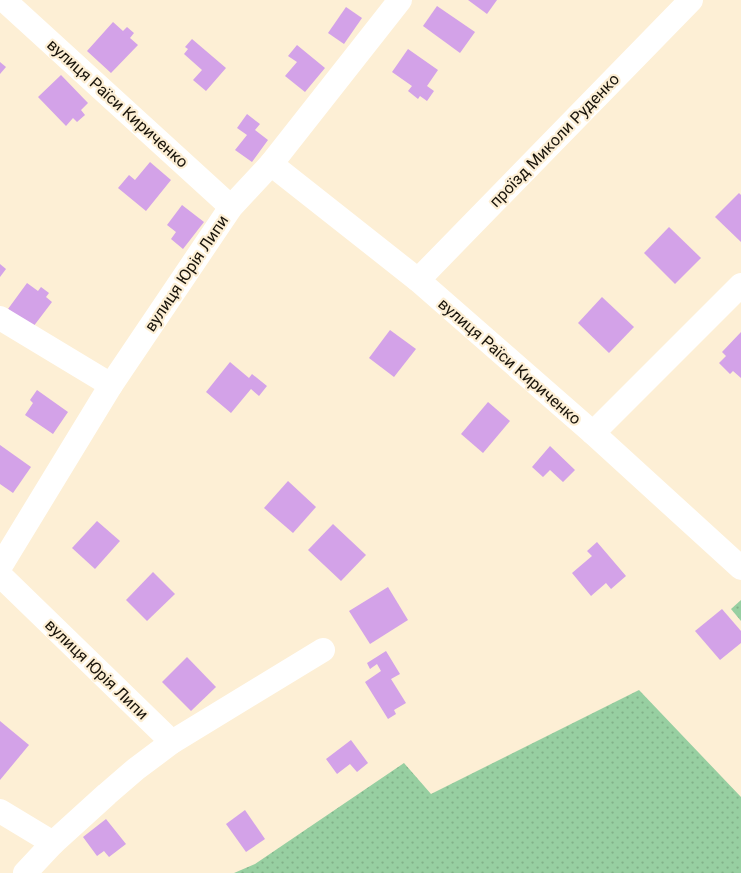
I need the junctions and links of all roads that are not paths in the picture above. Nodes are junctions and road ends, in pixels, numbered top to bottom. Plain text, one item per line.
1 (4, 0) edge
2 (400, 0) edge
3 (691, 0) edge
4 (271, 164) junction
5 (231, 207) junction
6 (418, 280) junction
7 (741, 285) edge
8 (0, 318) edge
9 (111, 385) junction
10 (593, 433) junction
11 (0, 567) edge
12 (741, 568) edge
13 (0, 575) edge
14 (323, 650) dead end
15 (172, 742) junction
16 (0, 811) edge
17 (53, 843) junction
18 (25, 873) edge

1 - 5 street, вулиця Раїси Кириченко
2 - 4 street, вулиця Юрія Липи
3 - 6 street, проїзд Миколи Руденко
4 - 5 street, вулиця Юрія Липи
4 - 6 street, вулиця Раїси Кириченко
5 - 9 street, вулиця Юрія Липи
6 - 10 street, вулиця Раїси Кириченко
7 - 10 street
8 - 9 street
9 - 11 street, вулиця Юрія Липи
10 - 12 street, вулиця Раїси Кириченко
13 - 15 street, вулиця Юрія Липи
14 - 15 street
15 - 17 street
16 - 17 street
17 - 18 street

